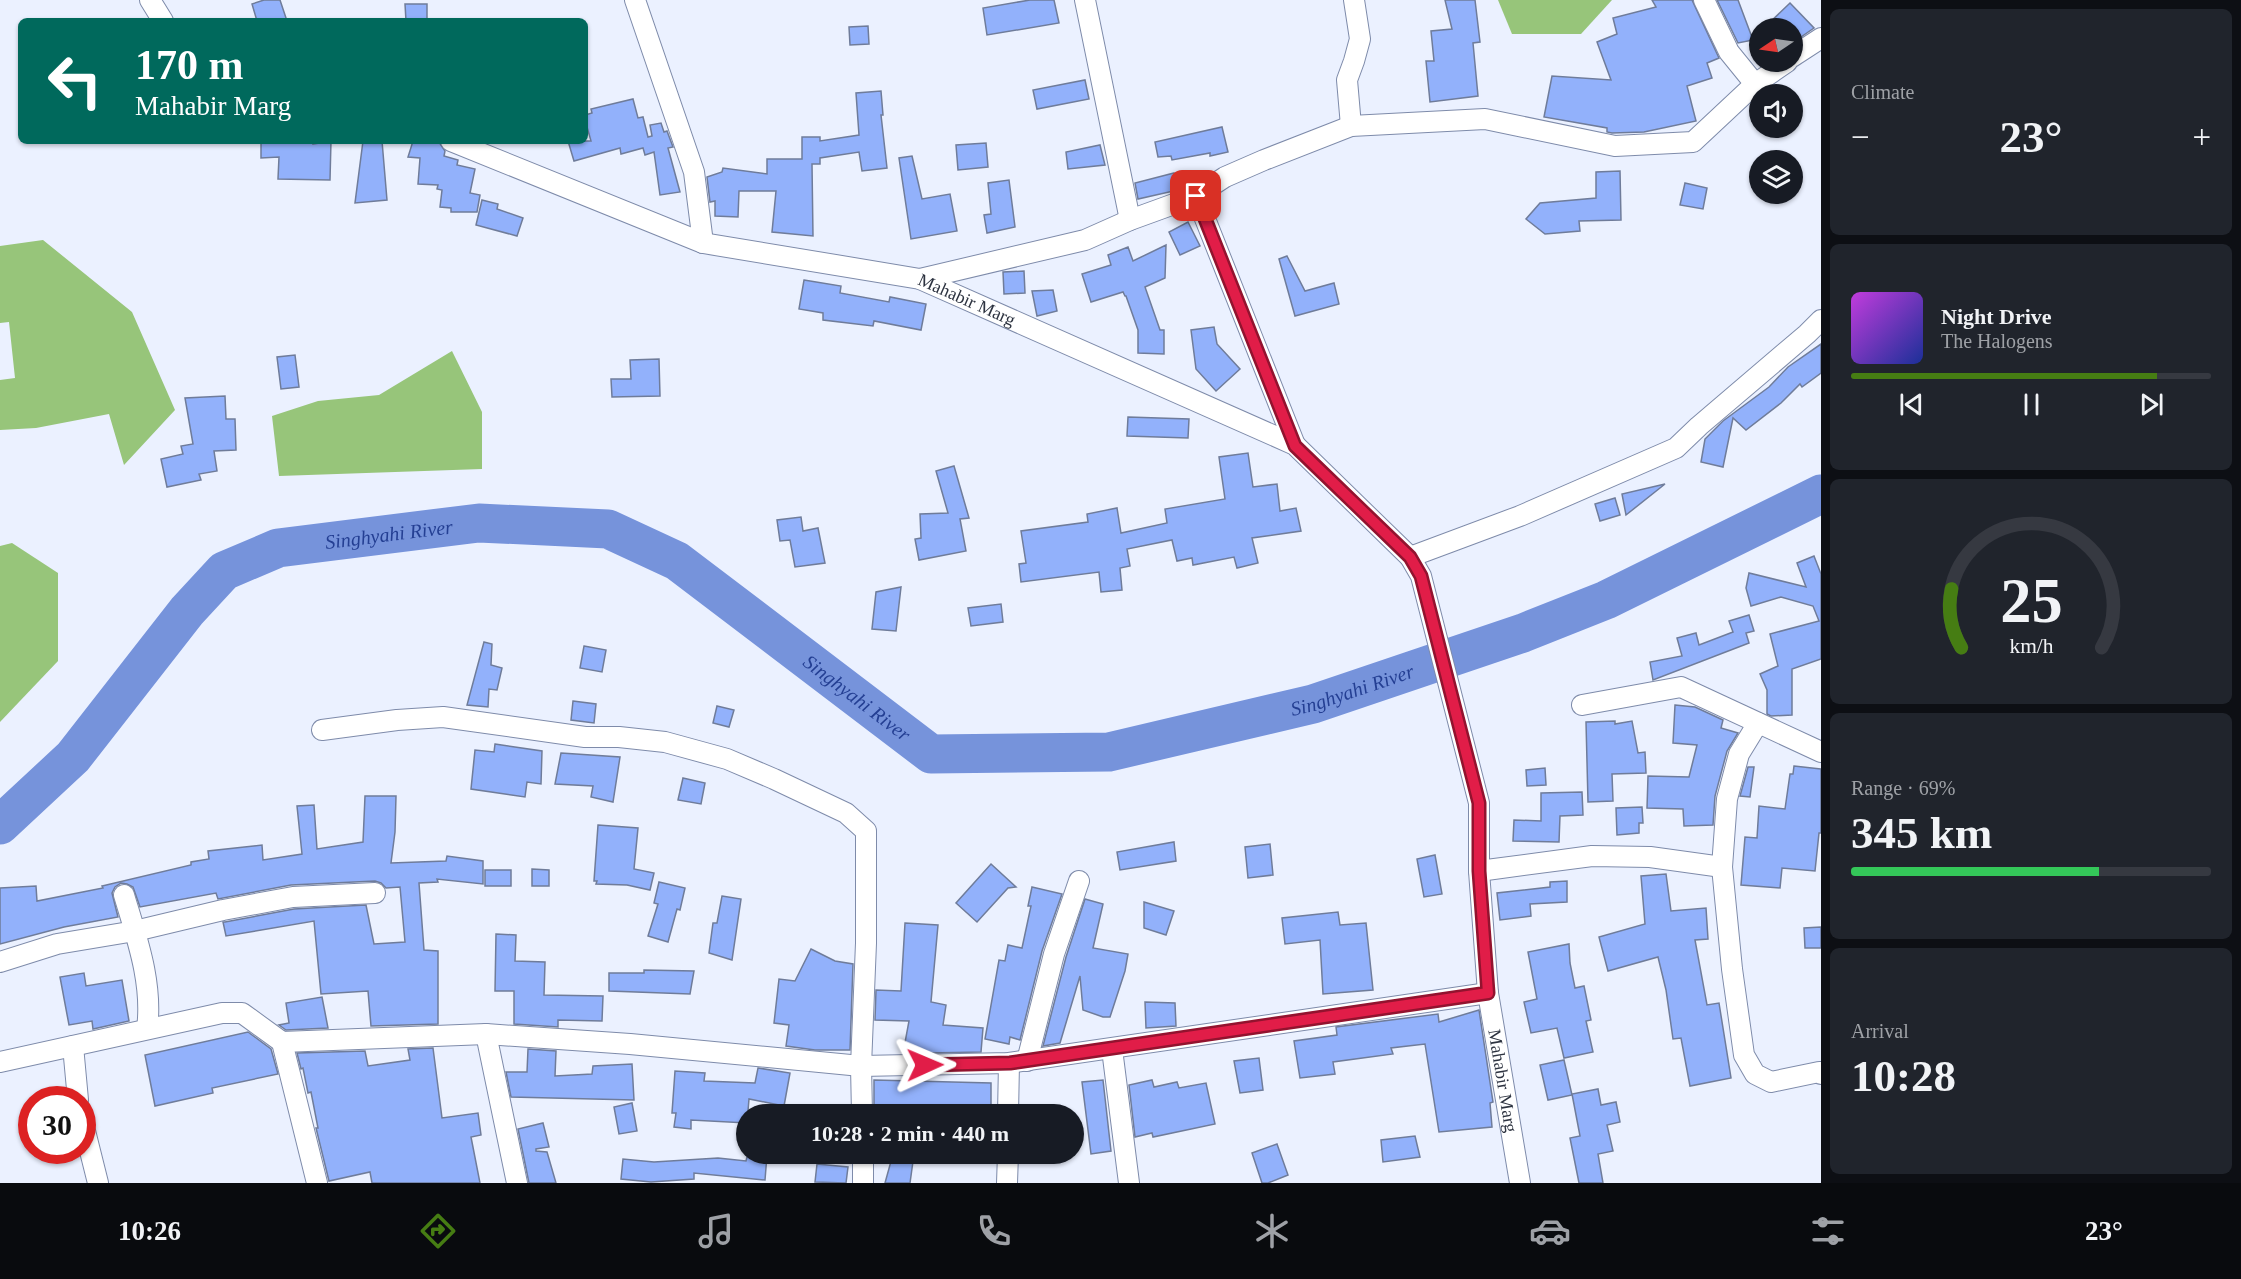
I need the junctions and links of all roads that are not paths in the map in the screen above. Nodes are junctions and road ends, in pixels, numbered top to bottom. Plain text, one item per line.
1 (150, 0) edge
2 (635, 0) edge
3 (1085, 0) edge
4 (1354, 0) edge
5 (1704, 0) edge
6 (161, 18) edge
7 (1821, 38) edge
8 (1803, 50) edge
9 (1772, 72) edge
10 (1755, 84) joint
11 (1749, 90) edge
12 (1351, 126) junction
13 (458, 144) edge
14 (1196, 196) junction
15 (1130, 220) junction
16 (703, 243) junction
17 (920, 279) junction
18 (1821, 320) edge
19 (1295, 446) junction
20 (1410, 557) junction
21 (1582, 705) dead end
22 (1758, 723) junction
23 (322, 730) dead end
24 (1821, 752) edge
25 (1722, 867) junction
26 (1479, 871) junction
27 (1079, 881) dead end
28 (375, 893) dead end
29 (124, 895) dead end
30 (135, 931) junction
31 (0, 962) edge
32 (1488, 993) junction
33 (147, 1029) junction
34 (486, 1034) junction
35 (282, 1042) junction
36 (73, 1046) junction
37 (1112, 1049) junction
38 (0, 1062) edge
39 (1018, 1062) junction
40 (861, 1066) junction
41 (1821, 1074) edge
42 (77, 1086) edge
43 (862, 1104) edge
44 (1010, 1104) edge
45 (93, 1164) edge
46 (863, 1164) edge
47 (1008, 1164) edge
48 (98, 1183) edge
49 (317, 1183) edge
50 (517, 1183) edge
51 (863, 1183) edge
52 (1007, 1183) edge
53 (1129, 1183) edge
54 (1520, 1183) edge

1 - 6 street
2 - 16 street
3 - 15 street
4 - 12 street
5 - 10 street
7 - 8 street
9 - 10 street
11 - 12 street
12 - 14 street
13 - 16 street, Mahabir Marg
14 - 15 street
14 - 19 street
15 - 17 street
16 - 17 street, Mahabir Marg
17 - 19 street, Mahabir Marg
18 - 20 street
19 - 20 street, Mahabir Marg
20 - 26 street, Mahabir Marg
21 - 22 street
22 - 24 street
22 - 25 street
23 - 40 street
25 - 26 street
25 - 41 street
26 - 32 street, Mahabir Marg
27 - 39 street
28 - 30 street
29 - 30 street
30 - 31 street
30 - 33 street
32 - 37 street
32 - 54 street, Mahabir Marg
33 - 35 street
33 - 36 street
34 - 35 street
34 - 40 street
34 - 50 street
35 - 49 street
36 - 38 street
36 - 42 street
37 - 39 street
37 - 53 street
39 - 40 street
39 - 44 street
40 - 43 street
45 - 48 street
46 - 51 street
47 - 52 street

